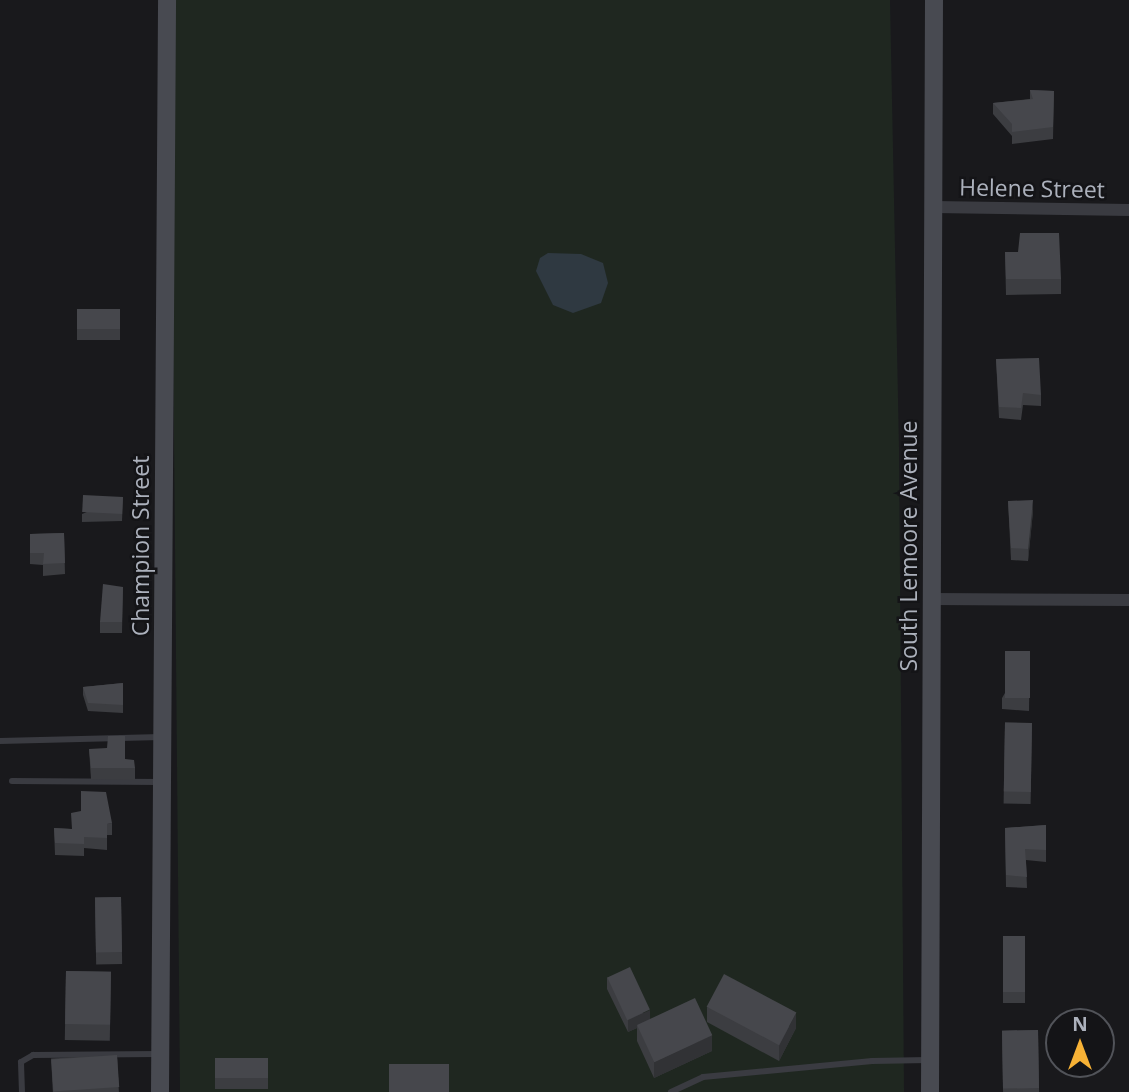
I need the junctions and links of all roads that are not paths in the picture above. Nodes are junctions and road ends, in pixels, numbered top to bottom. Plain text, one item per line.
1 (167, 0) edge
2 (934, 0) edge
3 (934, 207) junction
4 (1129, 210) edge
5 (932, 598) junction
6 (1129, 600) edge
7 (163, 737) junction
8 (0, 741) edge
9 (12, 781) dead end
10 (161, 782) junction
11 (160, 1054) junction
12 (930, 1060) junction
13 (22, 1092) edge
14 (160, 1092) edge
15 (671, 1092) edge
16 (930, 1092) edge

1 - 7 street, Champion Street
2 - 3 street, South Lemoore Avenue
3 - 4 street, Helene Street
3 - 5 street, South Lemoore Avenue
5 - 6 street
5 - 12 street, South Lemoore Avenue
7 - 8 lane
7 - 10 street, Champion Street
9 - 10 lane
10 - 11 street, Champion Street
11 - 13 lane
11 - 14 street, Champion Street
12 - 15 lane
12 - 16 street, South Lemoore Avenue

